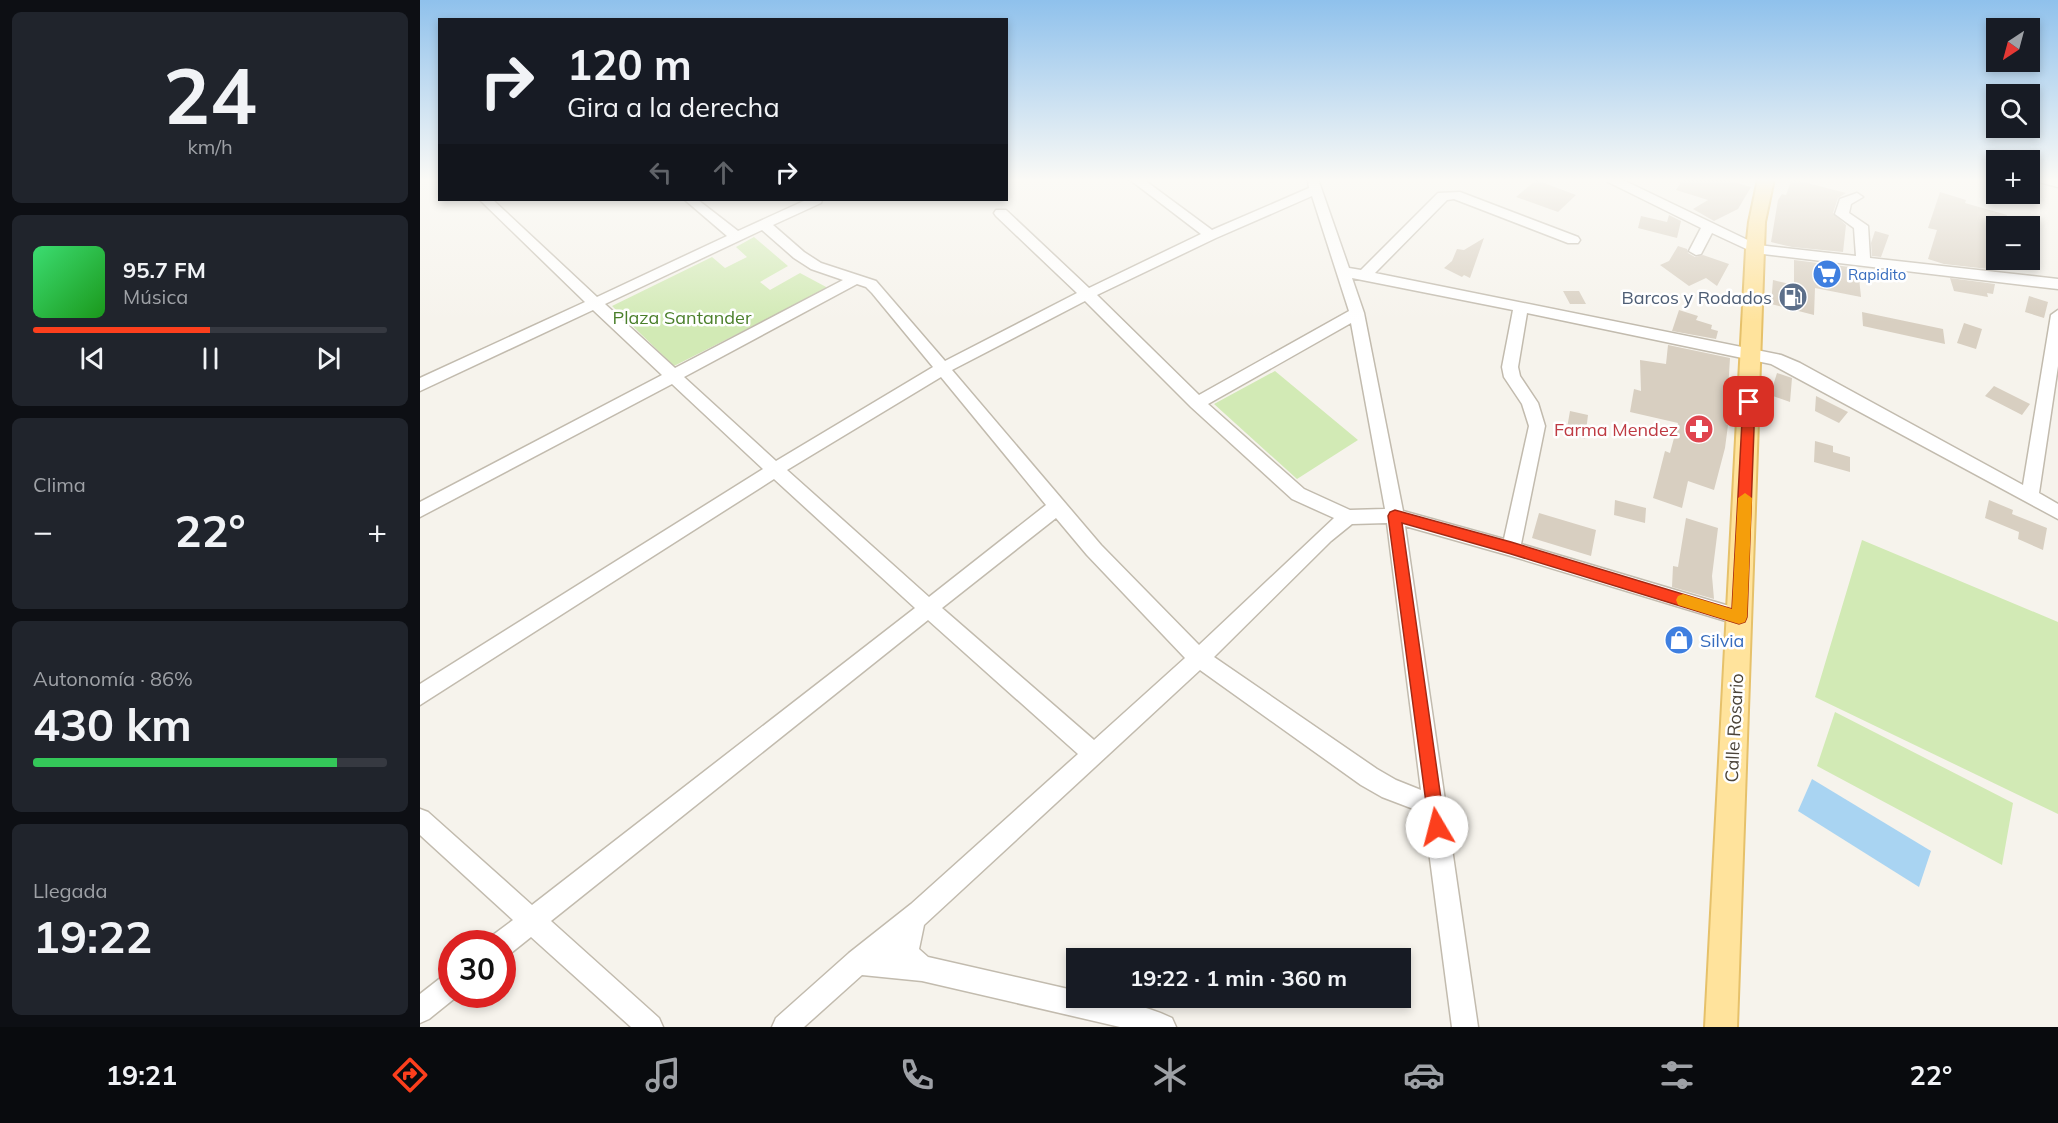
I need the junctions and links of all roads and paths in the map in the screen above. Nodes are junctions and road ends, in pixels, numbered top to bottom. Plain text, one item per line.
1 (514, 227) edge
2 (724, 227) edge
3 (757, 227) edge
4 (766, 227) edge
5 (1015, 227) edge
6 (1200, 227) edge
7 (1227, 227) edge
8 (1328, 227) edge
9 (1412, 227) edge
10 (1539, 227) edge
11 (1709, 227) edge
12 (1711, 227) edge
13 (1757, 227) edge
14 (1861, 227) edge
15 (1211, 235) junction
16 (737, 237) junction
17 (1573, 240) dead end
18 (1755, 249) junction
19 (1696, 251) dead end
20 (1863, 262) junction
21 (1342, 271) junction
22 (1365, 275) junction
23 (856, 279) junction
24 (2058, 284) edge
25 (1088, 294) junction
26 (594, 303) junction
27 (1521, 307) junction
28 (1357, 313) junction
29 (2058, 315) edge
30 (1752, 355) junction
31 (943, 368) junction
32 (672, 377) junction
33 (2053, 377) edge
34 (420, 385) edge
35 (1197, 403) junction
36 (774, 470) junction
37 (2030, 496) junction
38 (1057, 507) junction
39 (420, 510) edge
40 (2058, 512) edge
41 (1395, 516) junction
42 (1348, 517) junction
43 (1511, 548) junction
44 (928, 610) junction
45 (1739, 617) junction
46 (1199, 658) junction
47 (420, 696) edge
48 (1095, 755) junction
49 (1433, 805) junction
50 (420, 820) edge
51 (913, 920) junction
52 (532, 921) junction
53 (516, 933) edge
54 (858, 962) junction
55 (922, 968) junction
56 (438, 996) edge
57 (420, 1010) edge
58 (1154, 1025) edge
59 (650, 1027) edge
60 (785, 1027) edge
61 (1465, 1027) edge
62 (1721, 1027) edge

1 - 26 street
2 - 16 street
3 - 16 street
4 - 23 street
5 - 25 street
6 - 15 street
7 - 15 street
8 - 21 street
9 - 22 street
10 - 17 street
11 - 19 street
12 - 18 street
13 - 18 main road, Calle Rosario
14 - 20 street
15 - 25 street
16 - 26 street
18 - 20 street
18 - 30 main road, Calle Rosario
20 - 24 street
21 - 22 street
21 - 28 street
22 - 27 street
23 - 31 street
23 - 32 street
25 - 31 street
25 - 35 street
26 - 32 street
26 - 34 street
27 - 30 street
27 - 43 street
28 - 35 street
28 - 41 street
29 - 33 street
30 - 37 street
30 - 45 main road, Calle Rosario
31 - 36 street
31 - 38 street
32 - 36 street
32 - 39 street
33 - 37 street
35 - 42 street
36 - 44 street
36 - 47 street
37 - 40 street
38 - 44 street
38 - 46 street
41 - 42 street
41 - 43 street
41 - 49 street
42 - 46 street
43 - 45 street
44 - 48 street
44 - 52 street
45 - 62 main road, Calle Rosario
46 - 48 street
46 - 49 street
48 - 51 street
49 - 61 street
50 - 52 street
51 - 54 street
51 - 55 street
52 - 53 street
52 - 59 street
54 - 55 street
54 - 60 street
55 - 58 street
56 - 57 street

